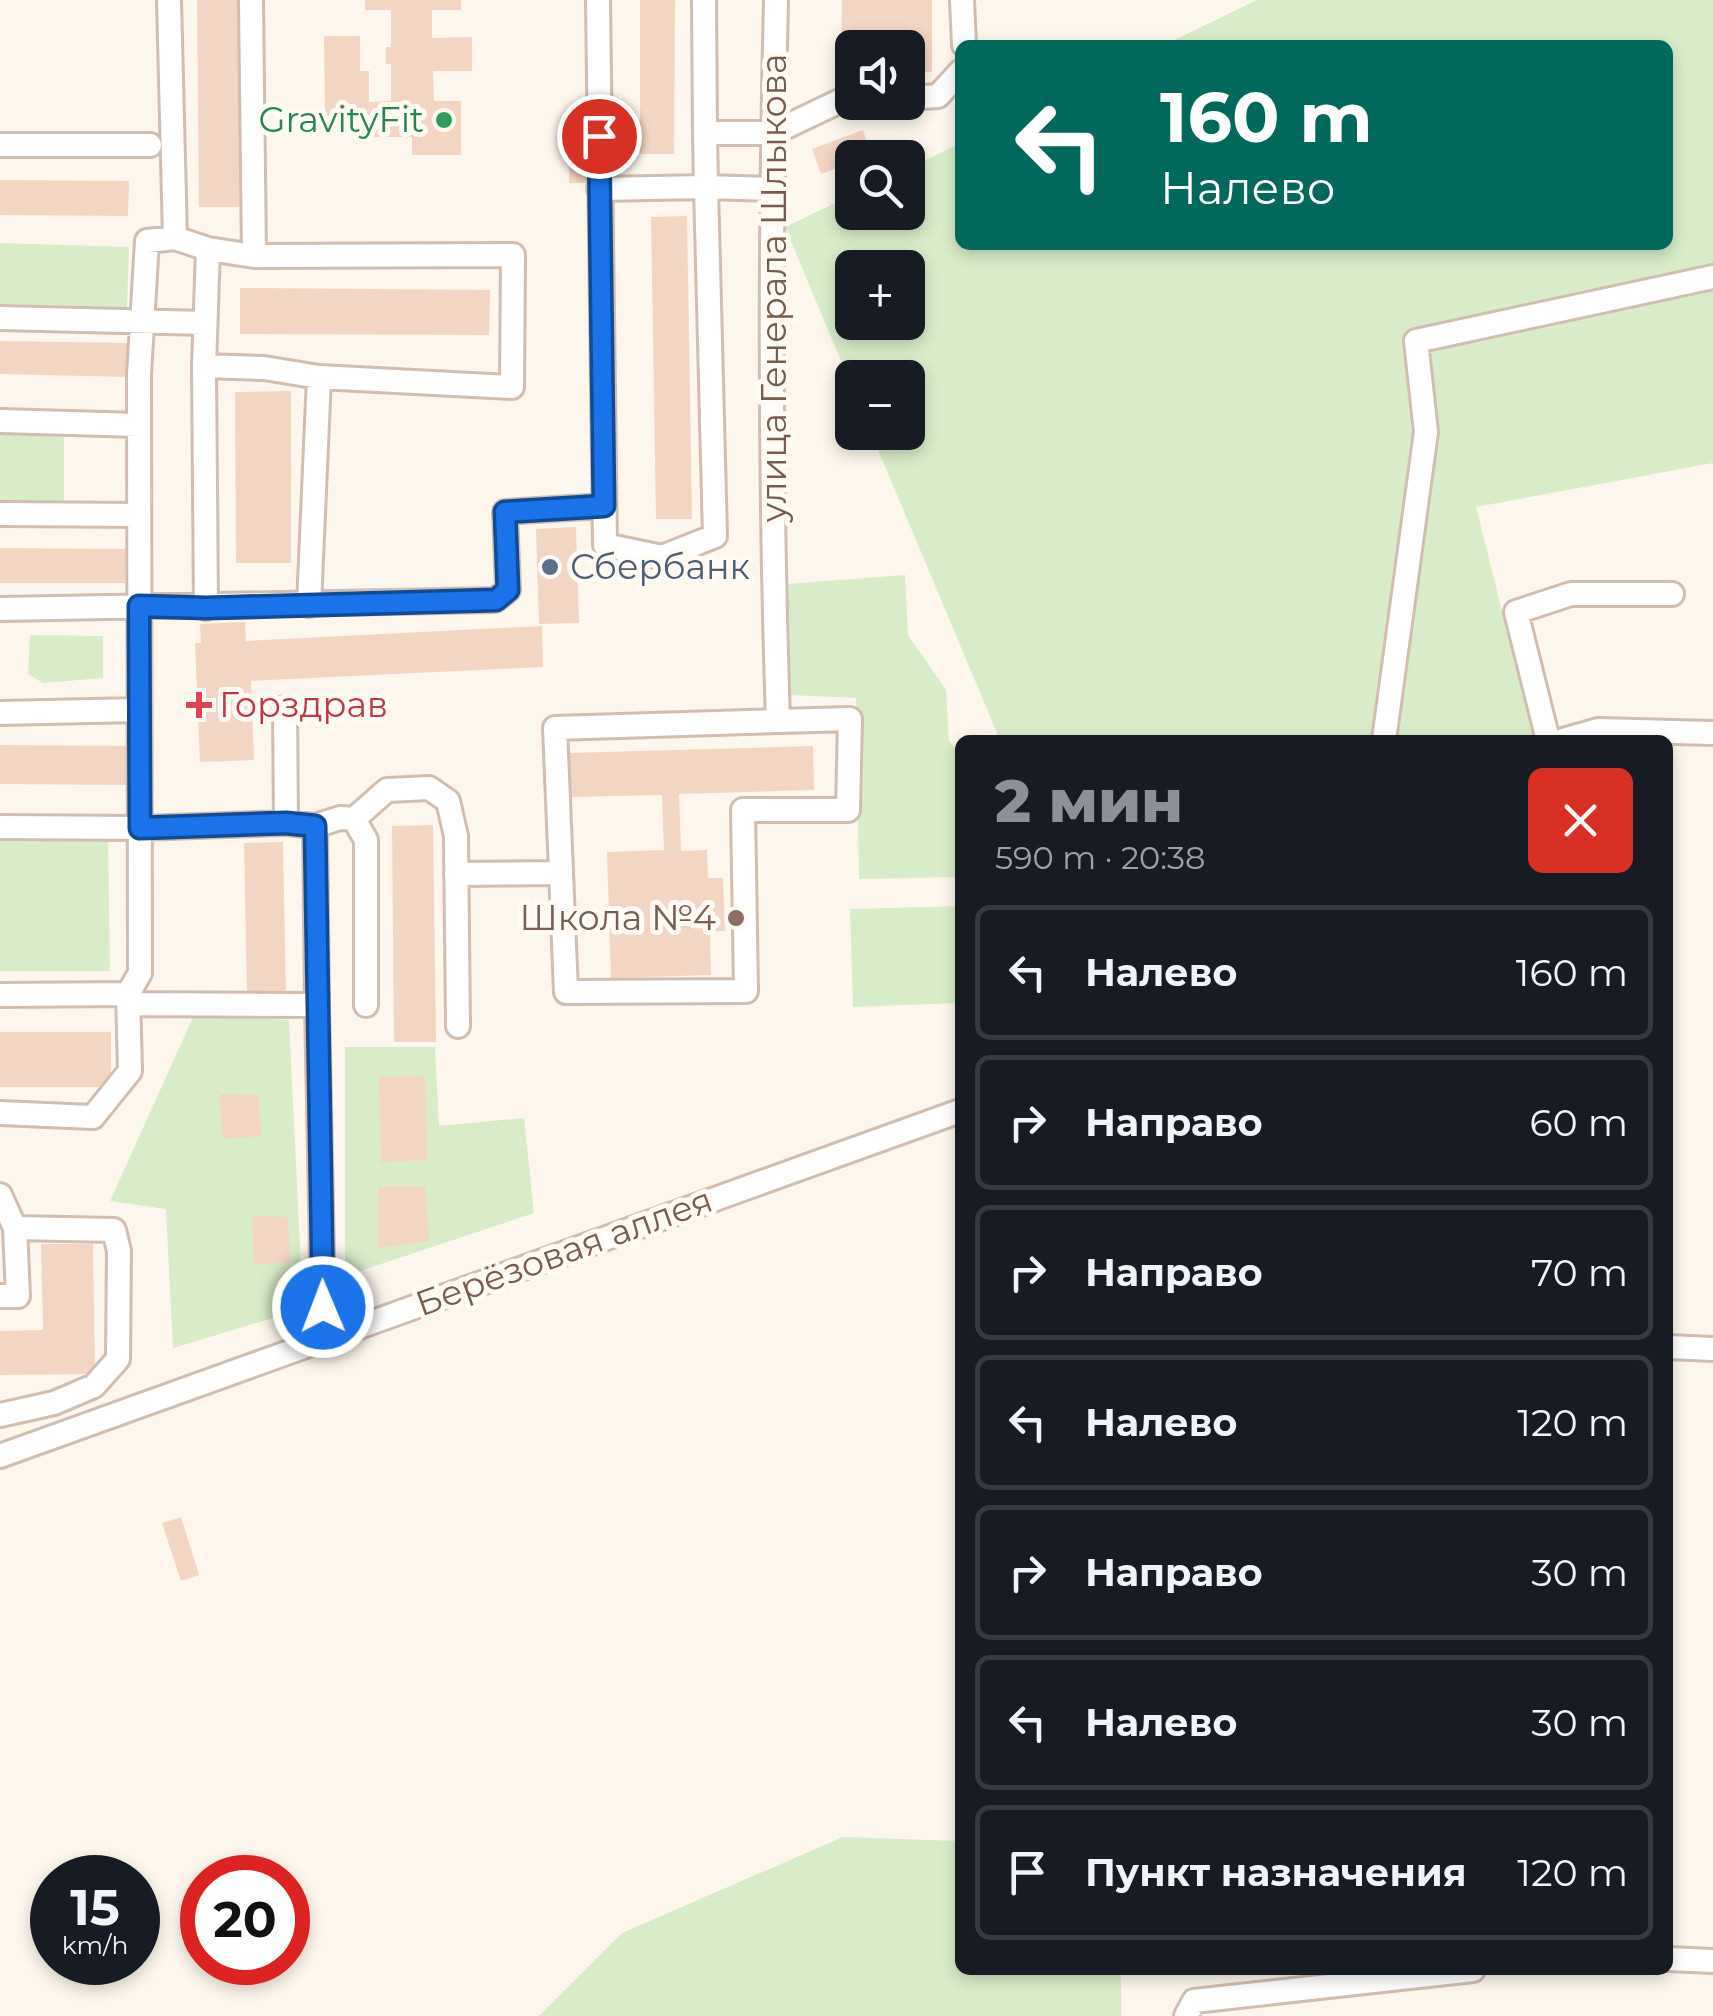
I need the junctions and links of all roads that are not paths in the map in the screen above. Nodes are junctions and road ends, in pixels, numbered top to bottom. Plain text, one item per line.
1 (169, 0) edge
2 (251, 0) edge
3 (598, 0) edge
4 (704, 0) edge
5 (776, 0) edge
6 (962, 0) edge
7 (964, 40) edge
8 (955, 77) edge
9 (925, 97) edge
10 (835, 103) edge
11 (706, 133) junction
12 (773, 133) junction
13 (0, 145) edge
14 (150, 145) dead end
15 (706, 187) junction
16 (599, 189) junction
17 (773, 189) junction
18 (175, 238) junction
19 (208, 250) junction
20 (254, 256) junction
21 (1713, 277) edge
22 (0, 318) edge
23 (142, 322) junction
24 (204, 323) junction
25 (204, 366) junction
26 (319, 377) junction
27 (0, 421) edge
28 (139, 425) junction
29 (604, 506) junction
30 (0, 514) edge
31 (139, 514) junction
32 (1672, 594) dead end
33 (309, 605) junction
34 (139, 606) junction
35 (206, 608) junction
36 (0, 609) edge
37 (285, 708) dead end
38 (138, 710) junction
39 (0, 713) edge
40 (778, 721) junction
41 (1713, 733) edge
42 (1385, 735) edge
43 (1547, 735) edge
44 (1580, 735) edge
45 (354, 820) junction
46 (286, 823) junction
47 (315, 826) junction
48 (0, 827) edge
49 (140, 828) junction
50 (561, 873) junction
51 (456, 874) junction
52 (0, 994) edge
53 (128, 999) junction
54 (317, 1005) junction
55 (366, 1005) dead end
56 (458, 1026) dead end
57 (955, 1112) edge
58 (0, 1113) edge
59 (0, 1195) edge
60 (15, 1228) junction
61 (0, 1296) edge
62 (323, 1307) dead end
63 (1673, 1347) edge
64 (1713, 1348) edge
65 (0, 1415) edge
66 (0, 1456) edge
67 (1673, 1960) edge
68 (1713, 1961) edge
69 (1436, 1975) edge
70 (1190, 2008) edge

1 - 18 street
2 - 20 street
3 - 16 street
4 - 11 street
5 - 12 street, улица Генерала Шлыкова
6 - 7 street
8 - 9 street
10 - 12 street
11 - 12 street
11 - 15 street
12 - 17 street, улица Генерала Шлыкова
13 - 14 street
15 - 16 street
15 - 17 street
15 - 29 street
16 - 29 street
17 - 40 street, улица Генерала Шлыкова
18 - 19 street
18 - 23 street
19 - 20 street
19 - 24 street
20 - 26 street
21 - 42 street
22 - 23 street
23 - 24 street
23 - 28 street
24 - 25 street
25 - 26 street
25 - 35 street
26 - 33 street
27 - 28 street
28 - 31 street
29 - 33 street
30 - 31 street
31 - 34 street
32 - 43 street
33 - 35 street
34 - 35 street
34 - 36 street
34 - 38 street
37 - 46 street
38 - 39 street
38 - 49 street
40 - 50 street
40 - 50 street
41 - 44 street
45 - 47 street
45 - 51 street
45 - 55 street
46 - 47 street
46 - 49 street
47 - 54 street
48 - 49 street
49 - 53 street
50 - 51 street
51 - 56 street
52 - 53 street
53 - 54 street
53 - 58 street
54 - 62 street
57 - 66 street, Берёзовая аллея
59 - 60 street
60 - 61 street
60 - 65 street
63 - 64 street
67 - 68 street
69 - 70 street

